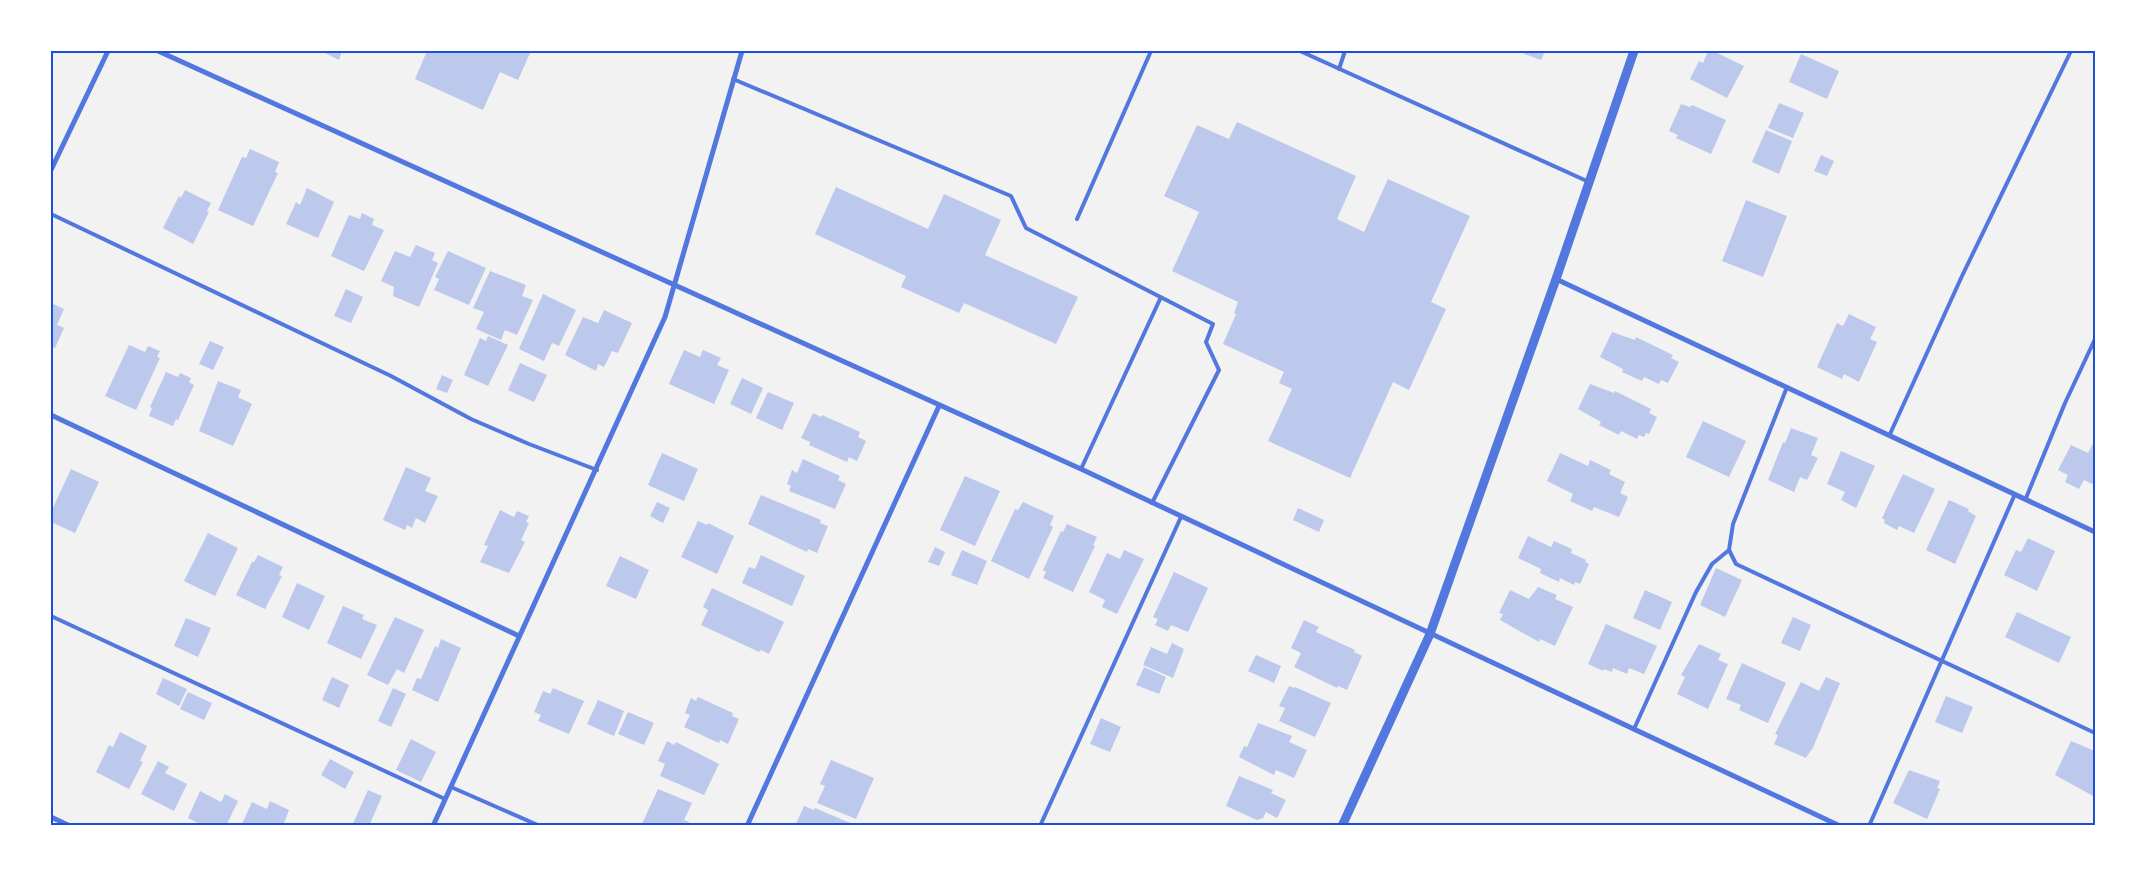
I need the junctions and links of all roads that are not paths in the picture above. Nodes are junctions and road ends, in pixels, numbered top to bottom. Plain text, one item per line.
1 (108, 51) edge
2 (158, 51) edge
3 (742, 51) edge
4 (1151, 51) edge
5 (1300, 51) edge
6 (1346, 51) edge
7 (1634, 51) edge
8 (2071, 51) edge
9 (1339, 69) junction
10 (733, 79) junction
11 (51, 170) edge
12 (1590, 182) junction
13 (51, 214) edge
14 (1077, 219) dead end
15 (1556, 279) junction
16 (673, 286) junction
17 (1161, 297) junction
18 (2095, 339) edge
19 (1787, 387) junction
20 (939, 406) junction
21 (51, 415) edge
22 (1890, 434) junction
23 (1081, 469) junction
24 (596, 470) junction
25 (2015, 493) junction
26 (2026, 498) junction
27 (1152, 503) junction
28 (1181, 517) junction
29 (2095, 532) edge
30 (1729, 550) junction
31 (51, 616) edge
32 (1430, 634) junction
33 (519, 636) junction
34 (1941, 662) junction
35 (1634, 729) junction
36 (2095, 733) edge
37 (451, 787) junction
38 (445, 799) junction
39 (51, 817) edge
40 (70, 826) edge
41 (433, 826) edge
42 (540, 826) edge
43 (748, 826) edge
44 (1040, 826) edge
45 (1342, 826) edge
46 (1840, 826) edge
47 (1869, 826) edge

1 - 11 street
2 - 16 street
3 - 10 street
4 - 14 lane
5 - 9 lane
6 - 9 lane
7 - 12 street
8 - 22 lane
9 - 12 lane
10 - 16 street
10 - 17 lane
12 - 15 street
13 - 24 lane
15 - 19 street
15 - 32 street
16 - 20 street
16 - 24 street
17 - 23 lane
17 - 27 lane
18 - 26 lane
19 - 22 street
19 - 30 lane
20 - 23 street
20 - 43 street
21 - 33 street
22 - 25 street
23 - 27 street
24 - 33 street
25 - 26 street
25 - 34 lane
26 - 29 street
27 - 28 street
28 - 32 street
28 - 44 lane
30 - 34 lane
30 - 35 lane
31 - 38 lane
32 - 35 street
32 - 45 street
33 - 37 street
34 - 36 lane
34 - 47 lane
35 - 46 street
37 - 38 street
37 - 42 lane
38 - 41 street
39 - 40 street

